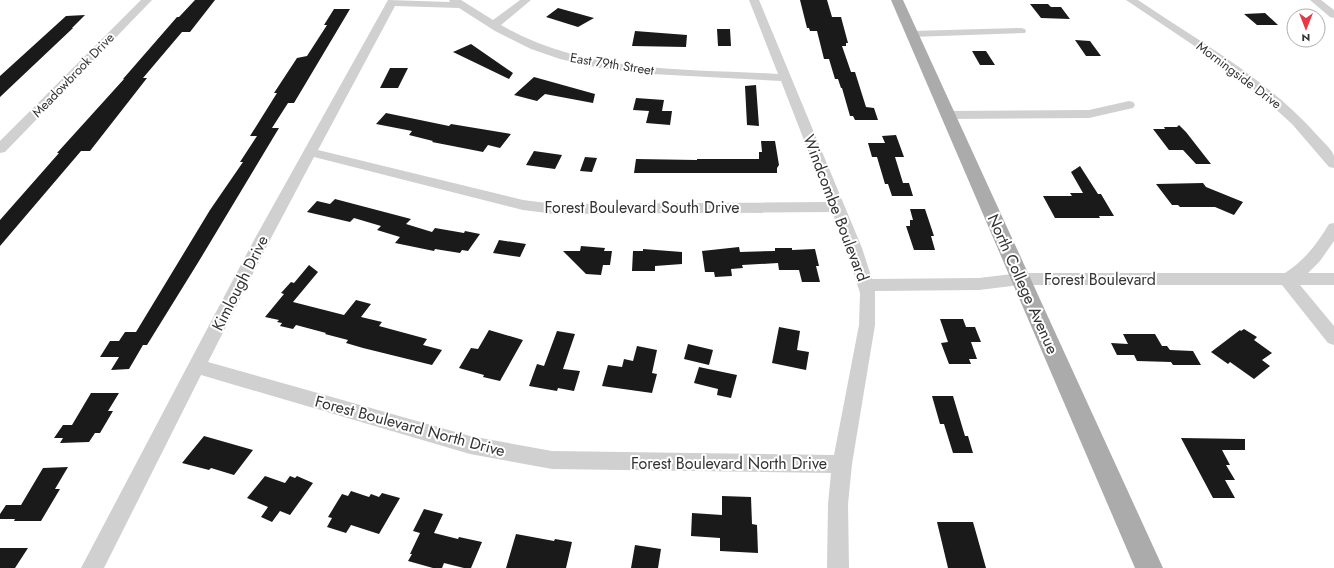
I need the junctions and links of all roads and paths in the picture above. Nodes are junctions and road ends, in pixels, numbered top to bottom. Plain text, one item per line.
1 (147, 0) edge
2 (526, 0) edge
3 (754, 0) edge
4 (897, 0) edge
5 (1131, 0) edge
6 (1315, 0) edge
7 (392, 2) edge
8 (458, 3) edge
9 (1334, 15) edge
10 (494, 25) junction
11 (1021, 31) dead end
12 (912, 34) junction
13 (785, 78) junction
14 (1129, 105) dead end
15 (948, 115) junction
16 (0, 149) edge
17 (310, 152) junction
18 (1334, 164) edge
19 (837, 207) junction
20 (1334, 228) edge
21 (1021, 279) junction
22 (1334, 279) edge
23 (1287, 280) junction
24 (867, 285) junction
25 (1334, 338) edge
26 (197, 366) junction
27 (842, 464) junction
28 (92, 568) edge
29 (838, 568) edge
30 (1149, 568) edge

1 - 16 street, Meadowbrook Drive
2 - 10 street
3 - 13 street, Windcombe Boulevard
4 - 12 main road, North College Avenue
5 - 18 street, Morningside Drive
6 - 9 street
7 - 8 street
7 - 17 street, Kimlough Drive
8 - 10 street, East 79th Street
10 - 13 street, East 79th Street
11 - 12 street
12 - 15 main road, North College Avenue
13 - 19 street, Windcombe Boulevard
14 - 15 street
15 - 21 main road, North College Avenue
17 - 19 street, Forest Boulevard South Drive
17 - 26 street, Kimlough Drive
19 - 24 street, Windcombe Boulevard
20 - 23 street
21 - 23 street, Forest Boulevard
21 - 24 street, Forest Boulevard
21 - 30 main road, North College Avenue
22 - 23 street, Forest Boulevard
23 - 25 street
24 - 27 street, Windcombe Boulevard
26 - 27 street, Forest Boulevard North Drive
26 - 28 street, Kimlough Drive
27 - 29 street, Windcombe Boulevard

